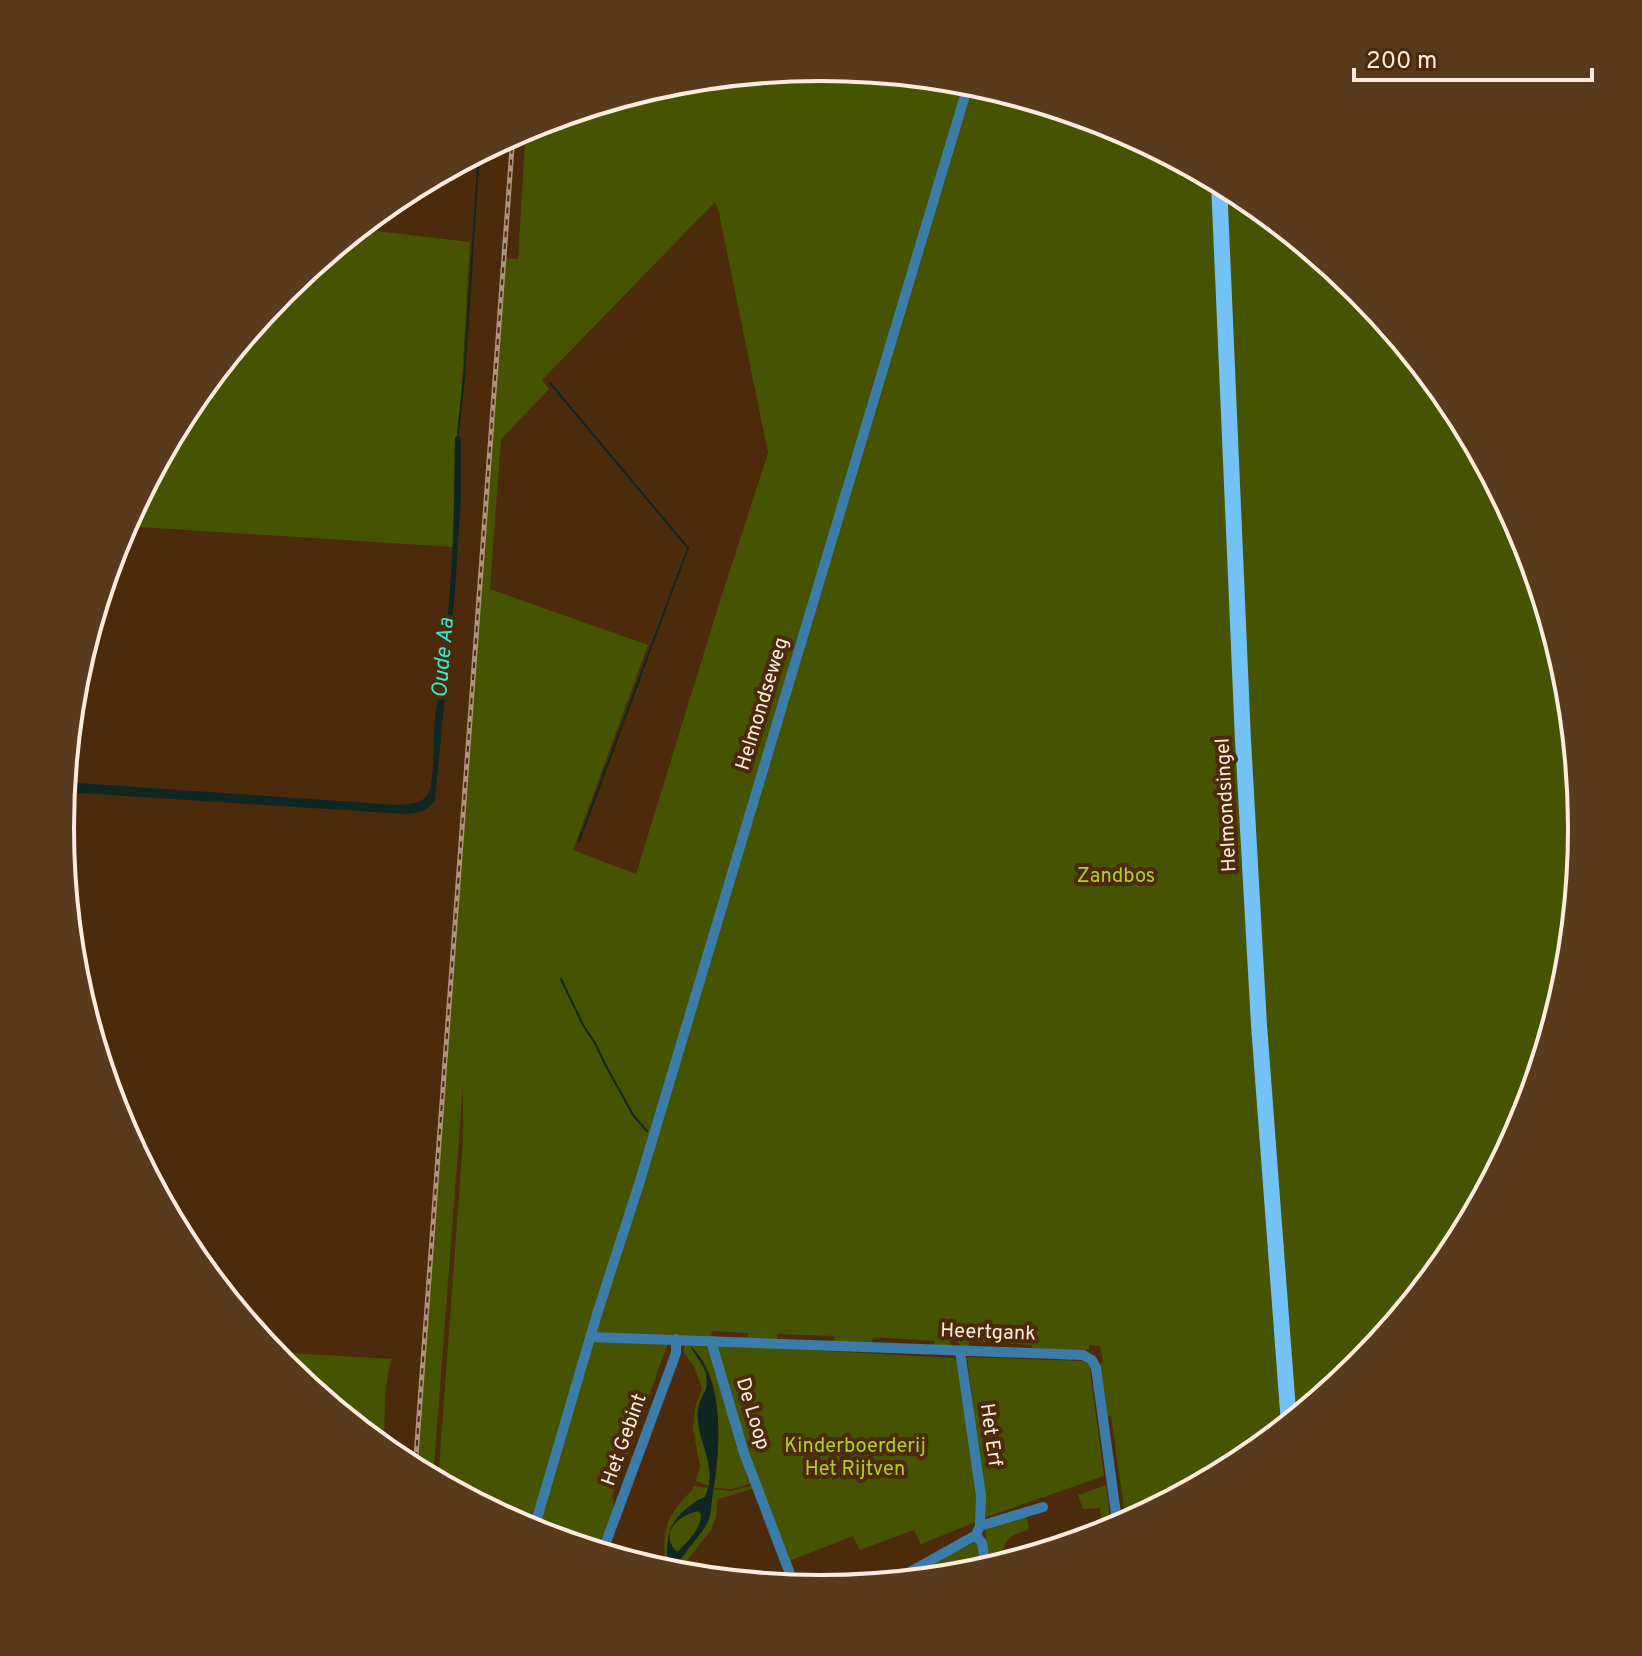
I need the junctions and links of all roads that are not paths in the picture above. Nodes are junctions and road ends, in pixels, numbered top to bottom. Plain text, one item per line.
1 (965, 95) edge
2 (1220, 197) edge
3 (590, 1337) junction
4 (676, 1339) junction
5 (711, 1341) junction
6 (960, 1351) junction
7 (1288, 1411) edge
8 (1043, 1507) dead end
9 (1116, 1514) edge
10 (537, 1519) edge
11 (978, 1530) junction
12 (606, 1543) edge
13 (984, 1557) edge
14 (914, 1569) edge
15 (790, 1574) edge

1 - 3 street, Helmondseweg
2 - 7 main road, Helmondsingel
3 - 4 street
3 - 10 street, Helmondseweg
4 - 5 street
4 - 12 street, Het Gebint
5 - 6 street, Heertgank
5 - 15 street, De Loop
6 - 9 street, Heertgank
6 - 11 street, Het Erf
8 - 11 street
11 - 13 street, Het Erf
11 - 14 street

